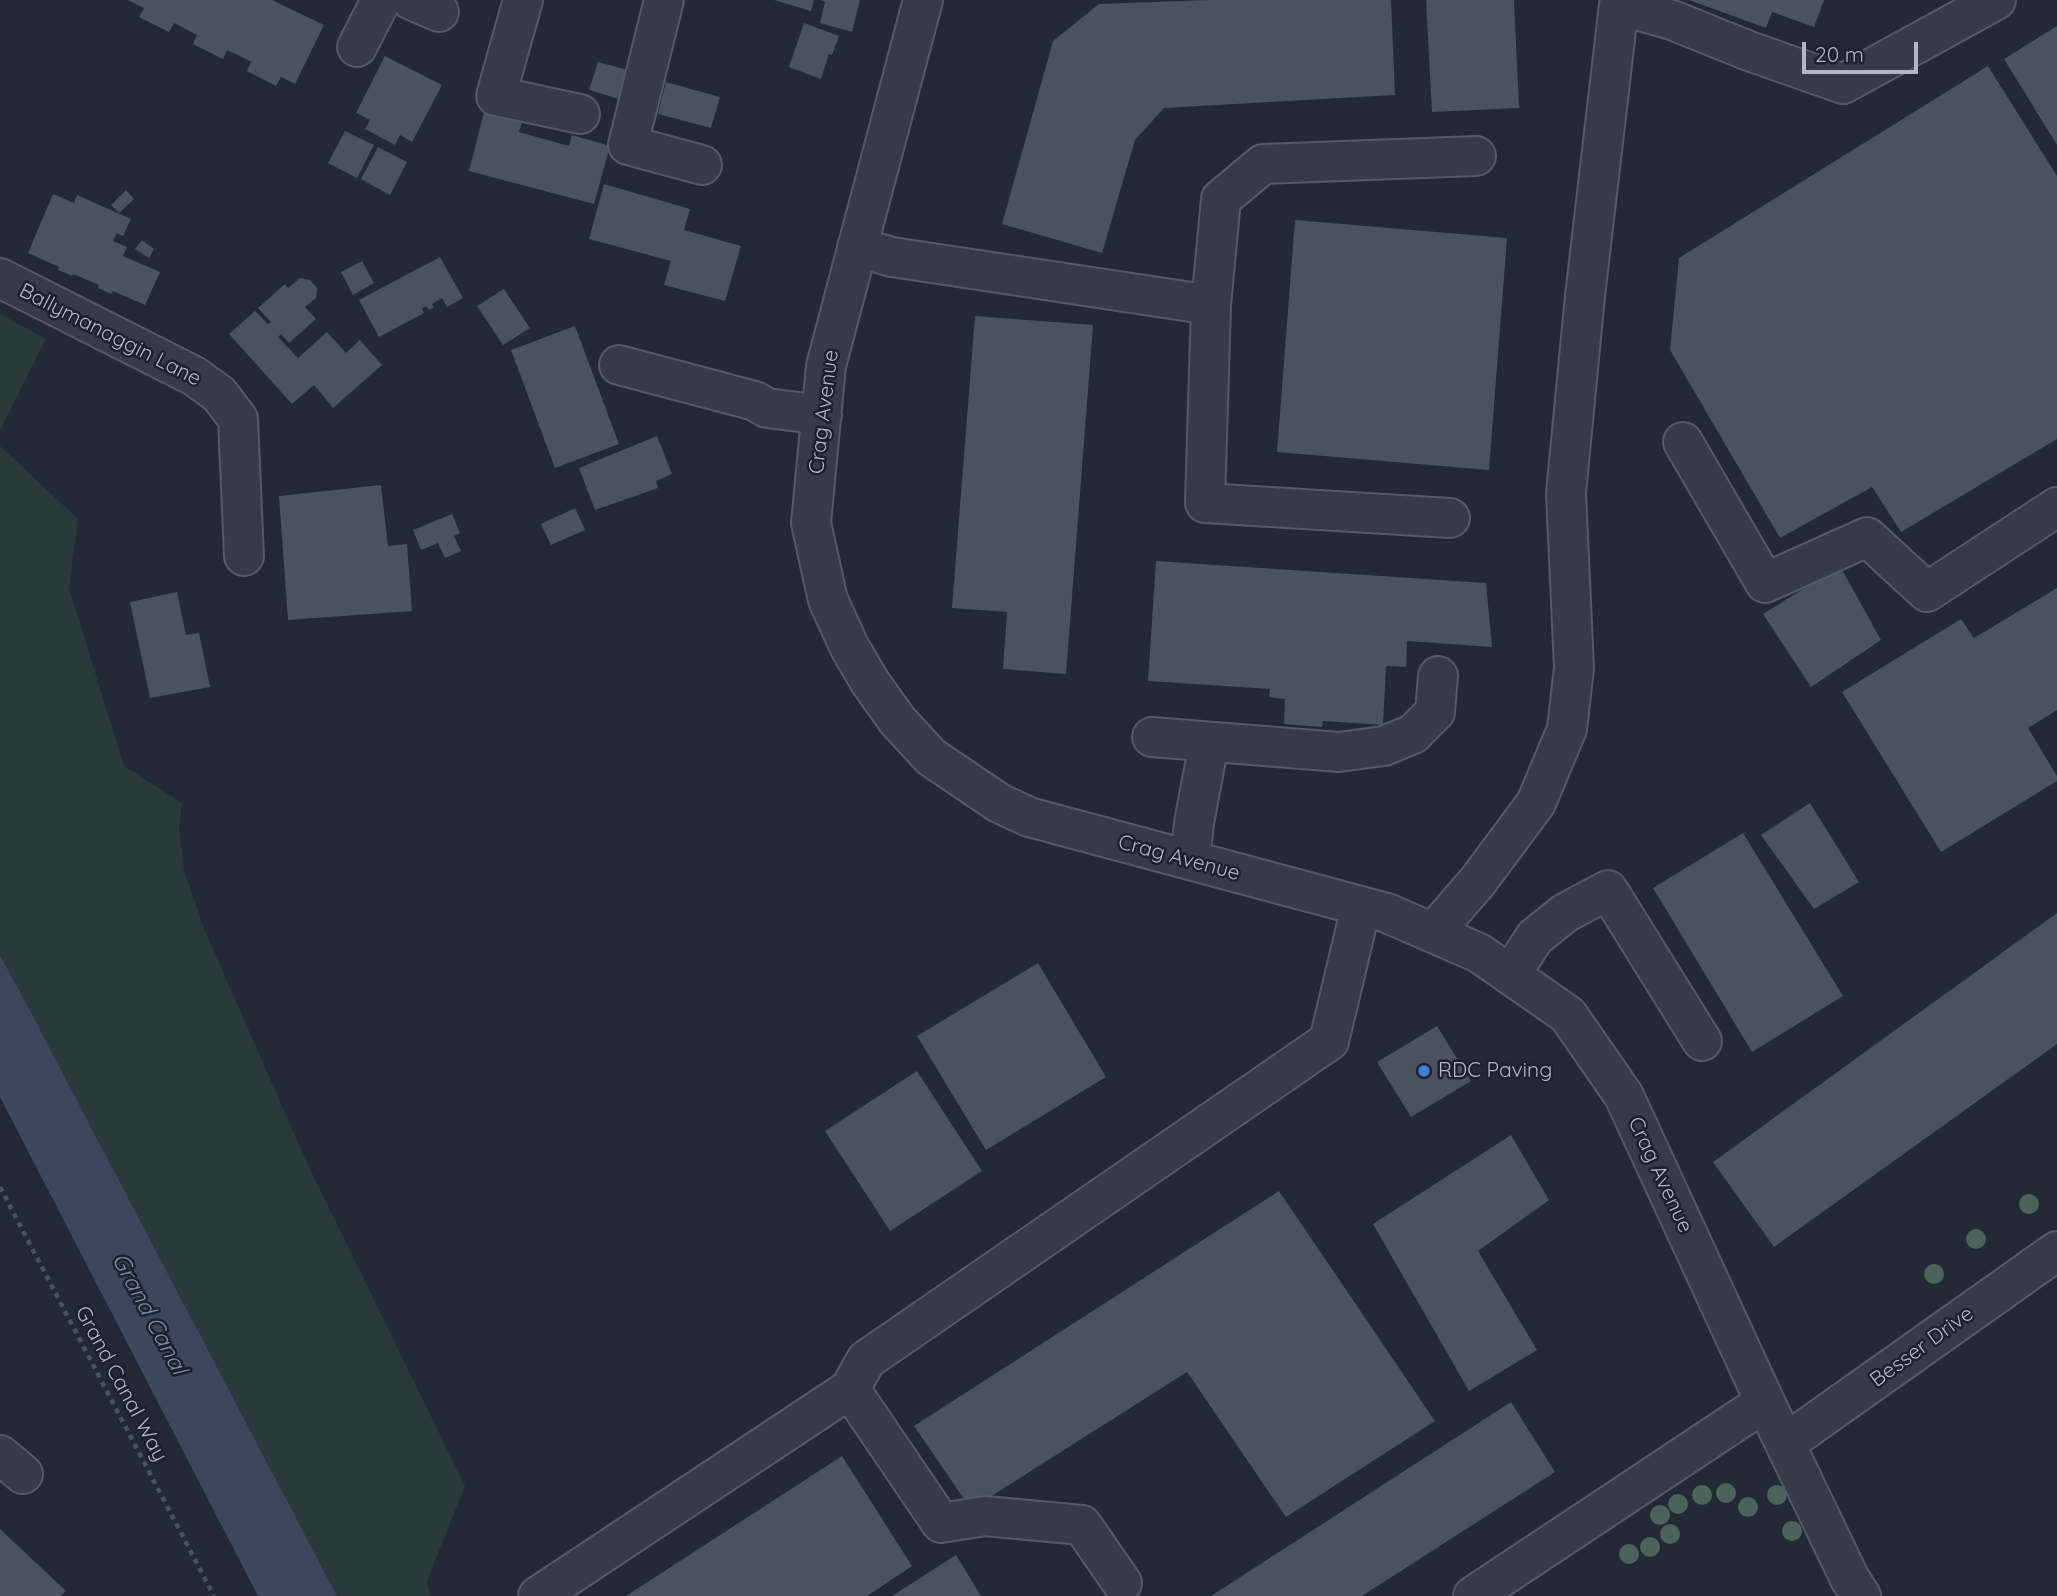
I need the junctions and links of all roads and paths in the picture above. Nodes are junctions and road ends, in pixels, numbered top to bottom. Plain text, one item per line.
1 (381, 0) edge
2 (523, 0) edge
3 (664, 0) edge
4 (923, 0) edge
5 (1996, 0) edge
6 (357, 47) dead end
7 (580, 114) dead end
8 (1476, 156) dead end
9 (702, 165) dead end
10 (857, 247) junction
11 (0, 278) edge
12 (1211, 305) junction
13 (619, 365) dead end
14 (822, 415) junction
15 (1683, 442) dead end
16 (2057, 507) edge
17 (1450, 518) dead end
18 (244, 555) dead end
19 (1438, 676) dead end
20 (1152, 737) dead end
21 (1209, 743) junction
22 (1190, 860) junction
23 (1361, 907) junction
24 (1433, 933) junction
25 (1510, 975) junction
26 (1702, 1041) dead end
27 (0, 1187) edge
28 (2057, 1251) edge
29 (850, 1388) junction
30 (1765, 1402) junction
31 (1786, 1443) junction
32 (1122, 1583) dead end
33 (214, 1596) edge
34 (538, 1596) edge
35 (1473, 1596) edge
36 (1861, 1596) edge

1 - 6 street
2 - 7 street
3 - 9 street
4 - 10 street, Crag Avenue
5 - 24 street
8 - 12 street
10 - 12 street
10 - 14 street, Crag Avenue
11 - 18 street, Ballymanaggin Lane
12 - 17 street
13 - 14 street
14 - 22 street, Crag Avenue
15 - 16 street
19 - 21 street
20 - 21 street
21 - 22 street
22 - 23 street, Crag Avenue
23 - 24 street, Crag Avenue
23 - 29 street
24 - 25 street, Crag Avenue
25 - 26 street
25 - 30 street, Crag Avenue
27 - 33 path, Grand Canal Way
28 - 31 street, Besser Drive
29 - 32 street
29 - 34 street
30 - 31 street, Crag Avenue
30 - 35 street
31 - 36 street, Crag Avenue

